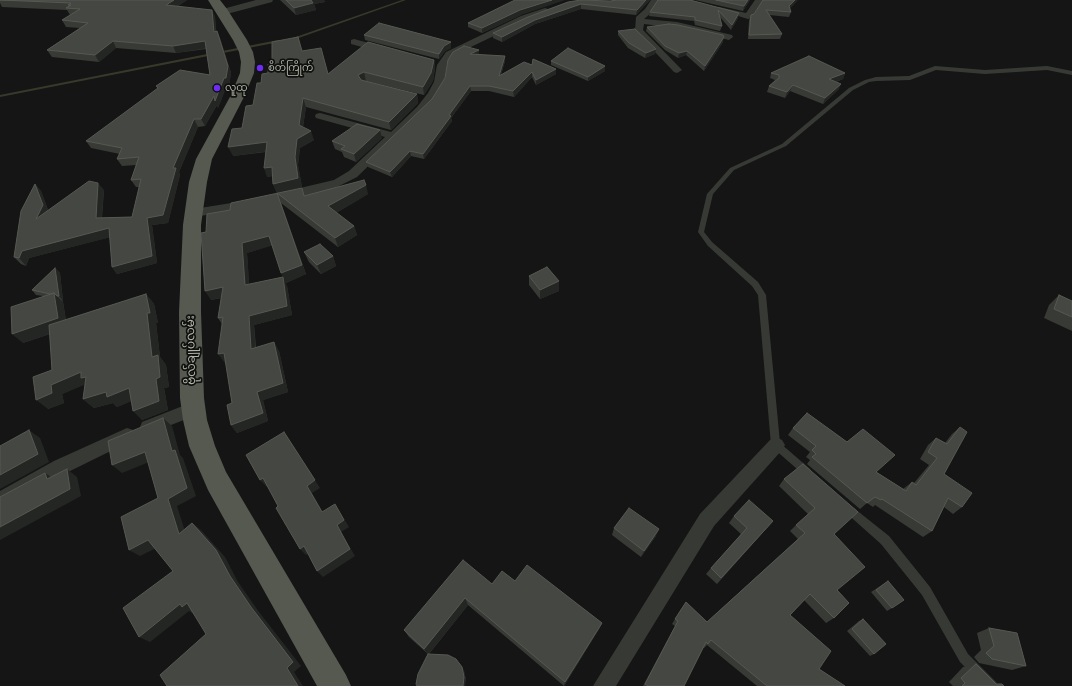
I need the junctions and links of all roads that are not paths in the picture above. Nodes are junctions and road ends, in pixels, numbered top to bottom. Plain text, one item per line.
1 (268, 0) edge
2 (655, 0) edge
3 (759, 0) edge
4 (218, 6) edge
5 (552, 8) edge
6 (712, 8) edge
7 (640, 22) junction
8 (729, 37) dead end
9 (354, 42) dead end
10 (390, 52) edge
11 (677, 70) dead end
12 (1072, 73) edge
13 (320, 116) dead end
14 (393, 136) junction
15 (276, 198) edge
16 (261, 201) edge
17 (194, 213) junction
18 (193, 409) junction
19 (776, 445) junction
20 (818, 482) edge
21 (0, 501) edge
22 (842, 503) edge
23 (335, 686) edge
24 (604, 686) edge
25 (992, 686) edge

1 - 4 street
2 - 7 street
3 - 6 street
4 - 17 main road, ဗိုလ်‌ချုပ်‌လမ်း
5 - 14 street
7 - 8 street
7 - 11 street
9 - 10 street
12 - 19 lane
13 - 14 street
14 - 15 street
16 - 17 street
17 - 18 main road, ဗိုလ်‌ချုပ်‌လမ်း
18 - 21 street
18 - 23 main road, ဗိုလ်‌ချုပ်‌လမ်း
19 - 20 lane
19 - 24 street
22 - 25 lane

